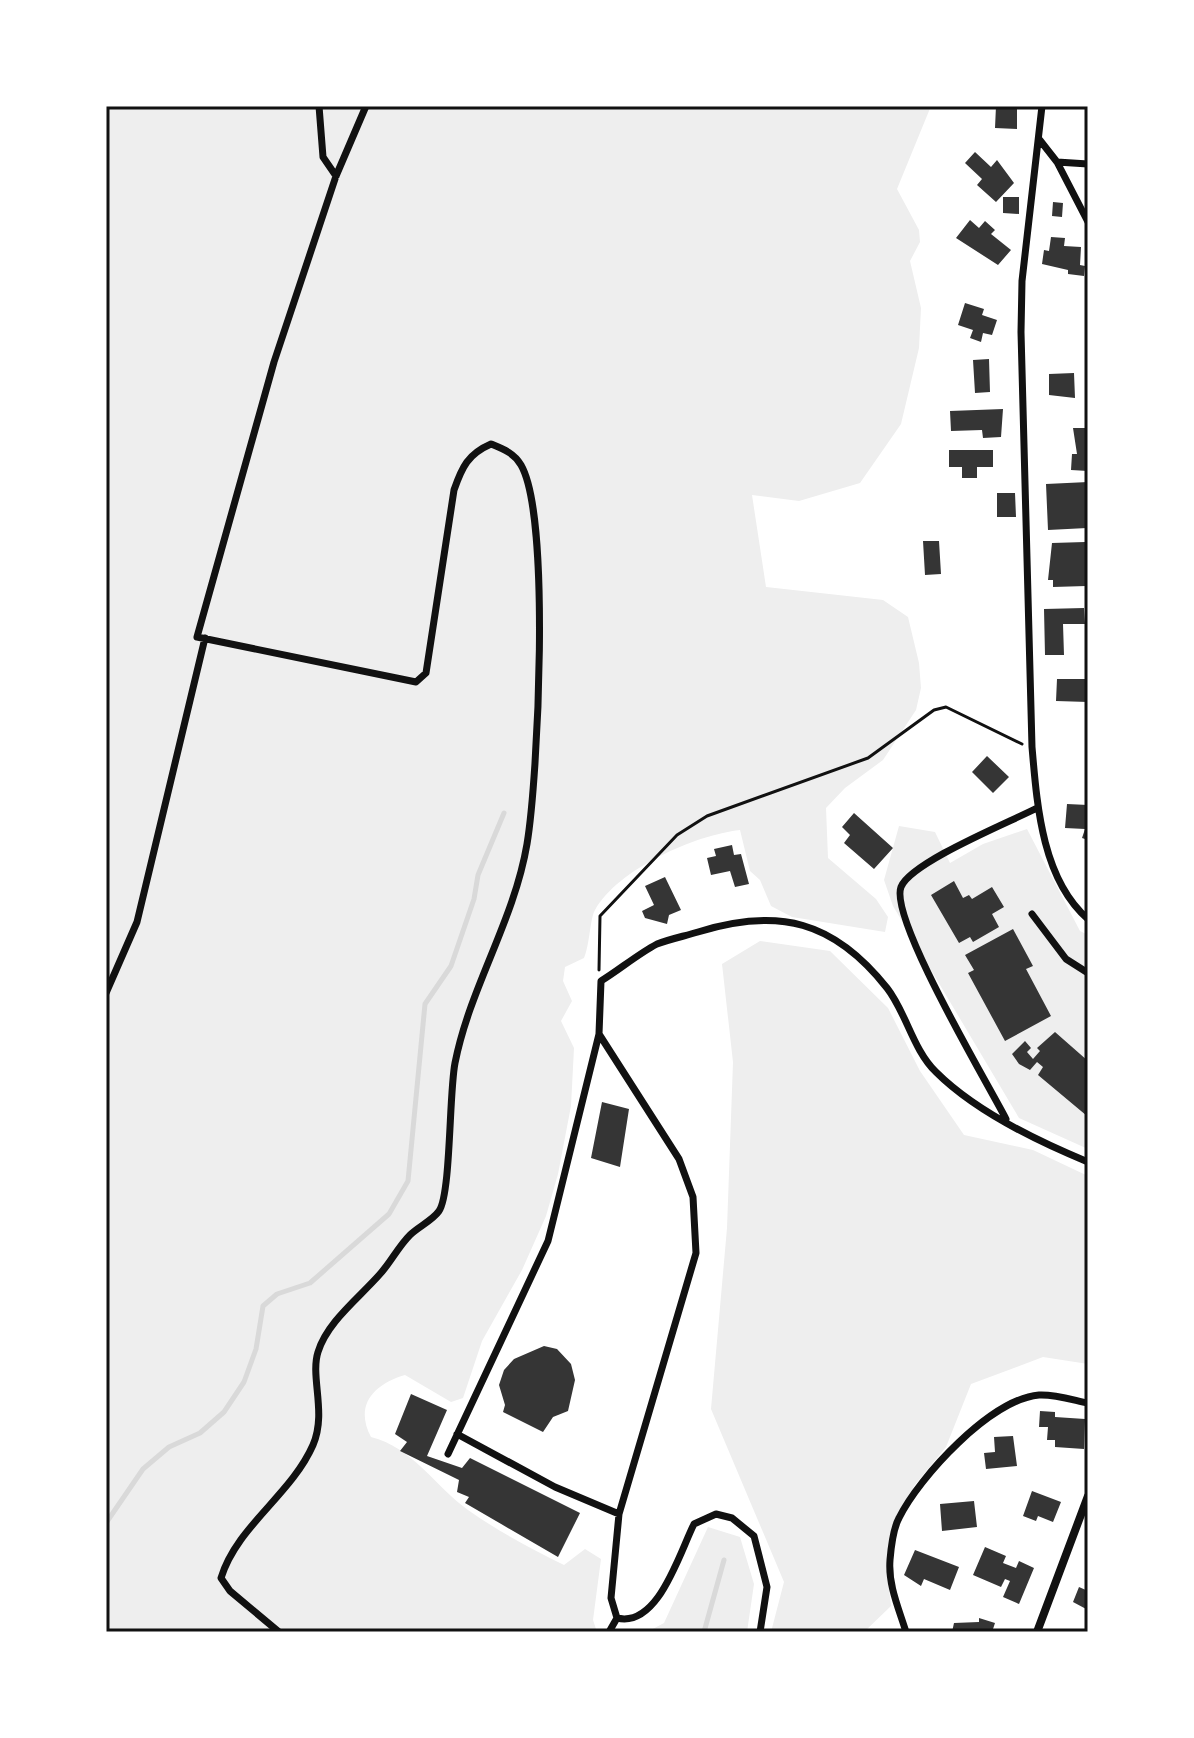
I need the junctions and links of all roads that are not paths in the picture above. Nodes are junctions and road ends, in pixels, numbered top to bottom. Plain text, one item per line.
1 (319, 106) edge
2 (366, 106) edge
3 (1042, 106) edge
4 (1039, 139) junction
5 (1057, 162) junction
6 (1088, 164) edge
7 (336, 176) junction
8 (1088, 222) edge
9 (205, 638) junction
10 (1037, 808) junction
11 (1032, 914) dead end
12 (1088, 919) edge
13 (1088, 973) edge
14 (106, 993) edge
15 (599, 1034) junction
16 (1007, 1121) junction
17 (1088, 1162) edge
18 (1088, 1403) edge
19 (457, 1434) junction
20 (448, 1454) dead end
21 (1088, 1496) edge
22 (619, 1514) junction
23 (617, 1618) junction
24 (279, 1632) edge
25 (609, 1632) edge
26 (760, 1632) edge
27 (906, 1632) edge
28 (1037, 1632) edge

1 - 7 street
2 - 7 street
3 - 4 street
4 - 5 street
4 - 10 street
5 - 6 street
5 - 8 street
7 - 9 street
9 - 14 street
9 - 24 street
10 - 12 street
10 - 16 street
11 - 13 street
15 - 16 street
15 - 19 street
15 - 22 street
16 - 17 street
18 - 27 street
19 - 20 street
19 - 22 street
21 - 28 street
22 - 23 street
23 - 25 street
23 - 26 street

